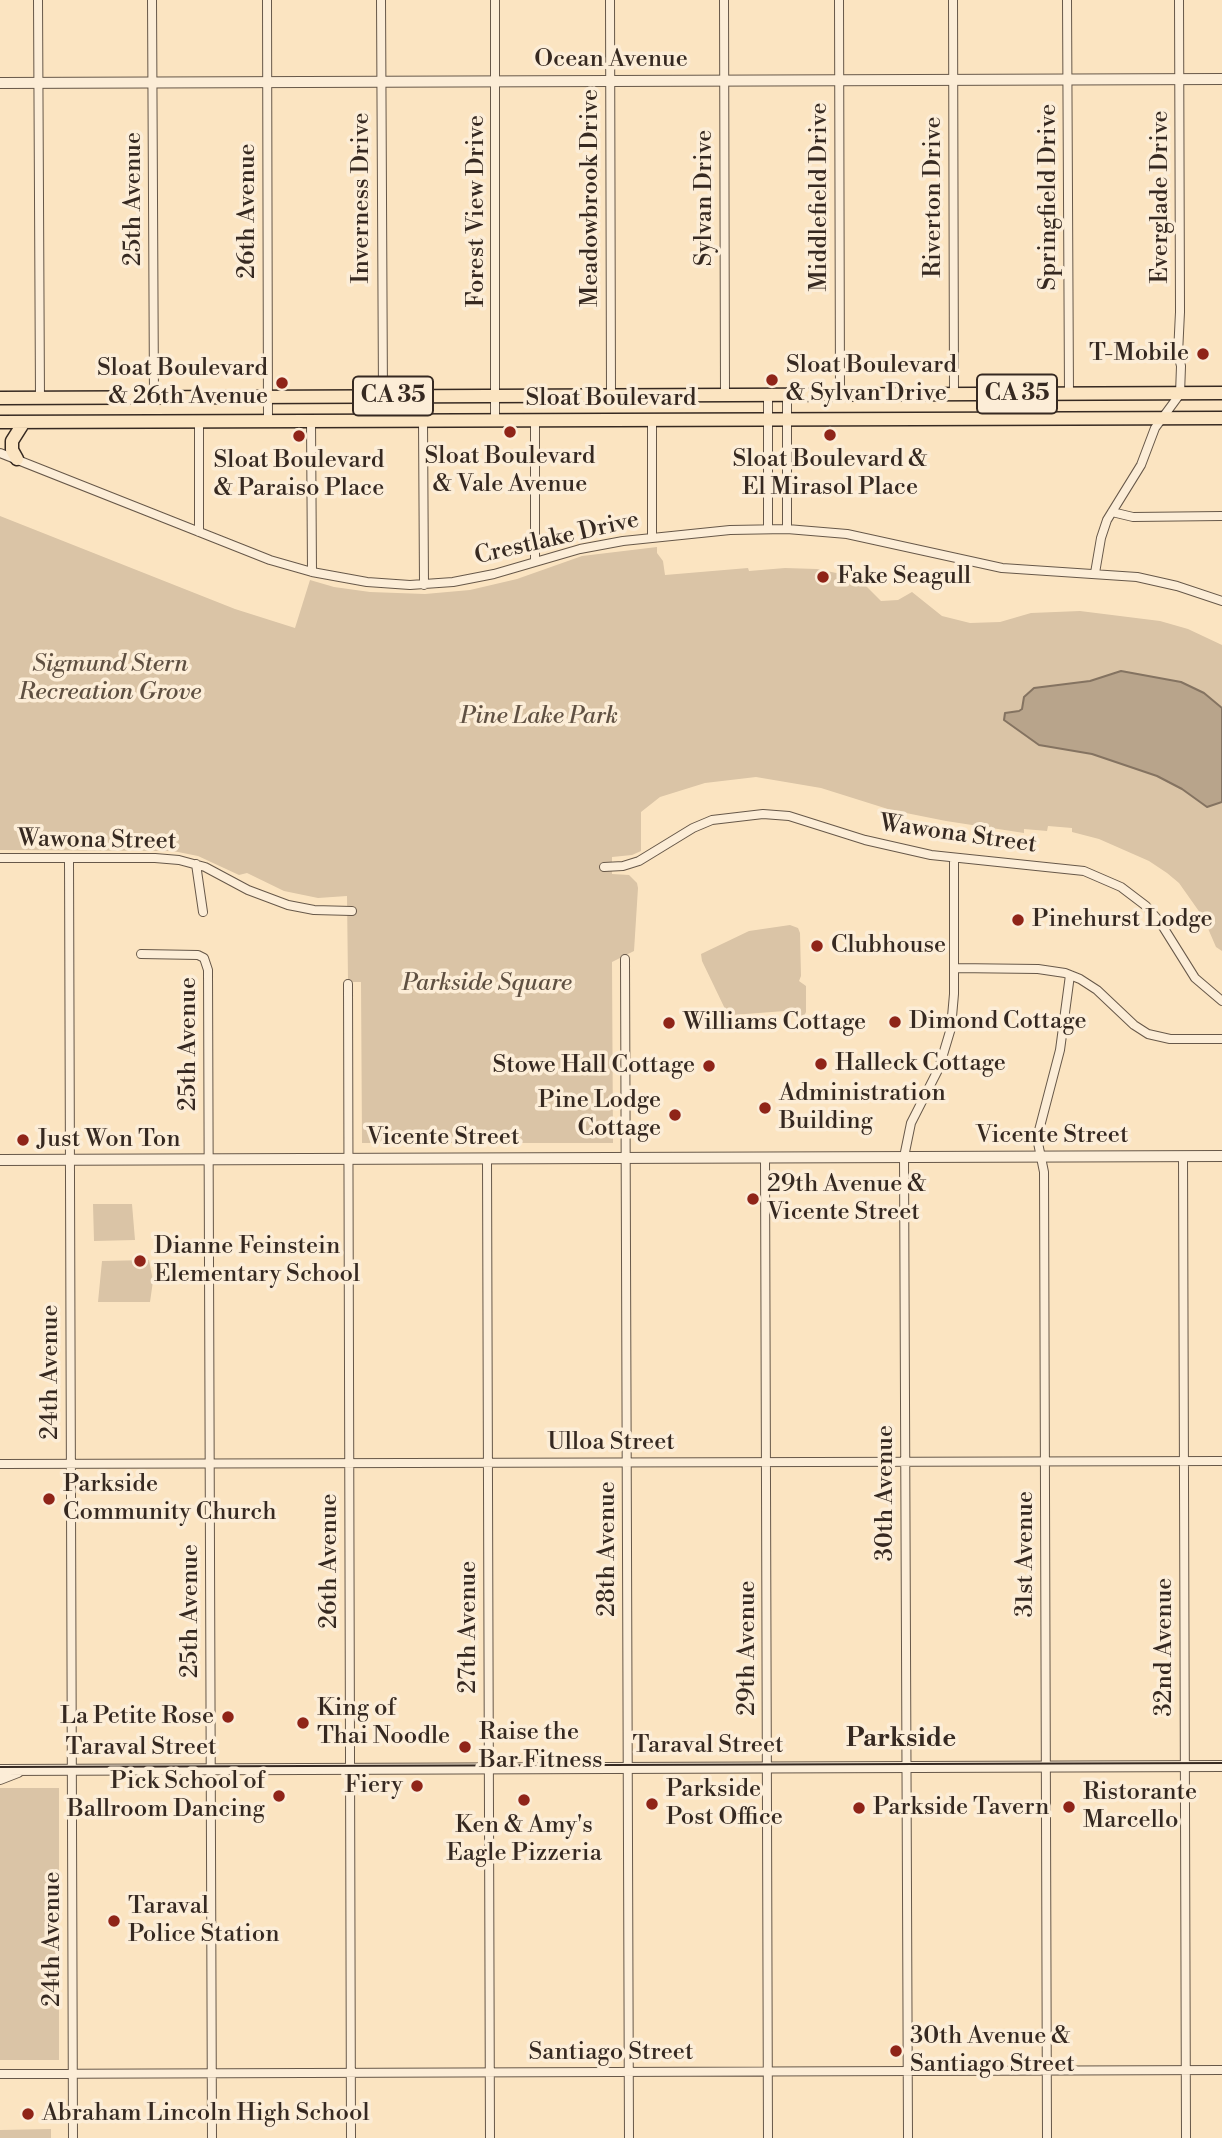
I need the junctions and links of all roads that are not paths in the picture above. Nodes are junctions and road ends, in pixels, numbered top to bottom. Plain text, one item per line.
1 (38, 0) edge
2 (152, 0) edge
3 (267, 0) edge
4 (381, 0) edge
5 (495, 0) edge
6 (610, 0) edge
7 (724, 0) edge
8 (839, 0) edge
9 (953, 0) edge
10 (1067, 0) edge
11 (1179, 0) edge
12 (1180, 79) junction
13 (1222, 79) edge
14 (724, 80) junction
15 (839, 80) junction
16 (953, 80) junction
17 (1068, 80) junction
18 (495, 81) junction
19 (610, 81) junction
20 (153, 82) junction
21 (267, 82) junction
22 (381, 82) junction
23 (0, 83) edge
24 (38, 83) junction
25 (1222, 393) edge
26 (1069, 394) junction
27 (1180, 394) junction
28 (725, 395) junction
29 (768, 395) junction
30 (787, 395) junction
31 (840, 395) junction
32 (954, 395) junction
33 (383, 396) junction
34 (495, 396) junction
35 (611, 396) junction
36 (154, 397) junction
37 (268, 397) junction
38 (0, 398) edge
39 (40, 398) junction
40 (1222, 418) edge
41 (1161, 419) junction
42 (652, 420) junction
43 (768, 420) junction
44 (787, 420) junction
45 (268, 421) junction
46 (311, 421) junction
47 (423, 421) junction
48 (495, 421) junction
49 (535, 421) junction
50 (0, 422) edge
51 (24, 422) junction
52 (199, 422) junction
53 (0, 453) edge
54 (16, 459) junction
55 (1112, 512) junction
56 (1222, 516) edge
57 (768, 528) junction
58 (787, 529) junction
59 (200, 532) junction
60 (652, 537) junction
61 (535, 561) junction
62 (312, 572) junction
63 (1095, 573) junction
64 (424, 585) junction
65 (1222, 601) edge
66 (0, 858) edge
67 (69, 858) junction
68 (954, 858) junction
69 (197, 864) junction
70 (604, 867) dead end
71 (352, 911) dead end
72 (203, 912) dead end
73 (141, 954) dead end
74 (625, 959) dead end
75 (954, 968) junction
76 (1070, 975) junction
77 (348, 984) dead end
78 (1222, 1002) edge
79 (1222, 1040) edge
80 (1183, 1156) junction
81 (1222, 1156) edge
82 (904, 1157) junction
83 (1041, 1157) junction
84 (487, 1158) junction
85 (626, 1158) junction
86 (765, 1158) junction
87 (209, 1159) junction
88 (348, 1159) junction
89 (0, 1160) edge
90 (70, 1160) junction
91 (1044, 1461) junction
92 (1184, 1461) junction
93 (1222, 1461) edge
94 (627, 1462) junction
95 (766, 1462) junction
96 (905, 1462) junction
97 (349, 1463) junction
98 (488, 1463) junction
99 (0, 1464) edge
100 (71, 1464) junction
101 (210, 1464) junction
102 (1045, 1766) junction
103 (1185, 1766) junction
104 (1222, 1766) edge
105 (767, 1767) junction
106 (906, 1767) junction
107 (350, 1768) junction
108 (489, 1768) junction
109 (628, 1768) junction
110 (25, 1769) junction
111 (71, 1769) junction
112 (211, 1769) junction
113 (0, 1770) edge
114 (0, 1779) edge
115 (1222, 2070) edge
116 (907, 2071) junction
117 (1046, 2071) junction
118 (1186, 2071) junction
119 (629, 2072) junction
120 (768, 2072) junction
121 (212, 2073) junction
122 (351, 2073) junction
123 (490, 2073) junction
124 (0, 2074) edge
125 (72, 2074) junction
126 (73, 2138) edge
127 (212, 2138) edge
128 (351, 2138) edge
129 (490, 2138) edge
130 (629, 2138) edge
131 (768, 2138) edge
132 (908, 2138) edge
133 (1047, 2138) edge
134 (1186, 2138) edge

1 - 24 street
2 - 20 street, 25th Avenue
3 - 21 street, 26th Avenue
4 - 22 street, Inverness Drive
5 - 18 street, Forest View Drive
6 - 19 street, Meadowbrook Drive
7 - 14 street, Sylvan Drive
8 - 15 street, Middlefield Drive
9 - 16 street, Riverton Drive
10 - 17 street, Springfield Drive
11 - 12 street, Everglade Drive
12 - 13 street, Ocean Avenue
12 - 17 street, Ocean Avenue
12 - 27 street, Everglade Drive
14 - 15 street, Ocean Avenue
14 - 19 street, Ocean Avenue
14 - 28 street, Sylvan Drive
15 - 16 street, Ocean Avenue
15 - 31 street, Middlefield Drive
16 - 17 street, Ocean Avenue
16 - 32 street, Riverton Drive
17 - 26 street, Springfield Drive
18 - 19 street, Ocean Avenue
18 - 22 street, Ocean Avenue
18 - 34 street, Forest View Drive
19 - 35 street, Meadowbrook Drive
20 - 21 street, Ocean Avenue
20 - 24 street, Ocean Avenue
20 - 36 street, 25th Avenue
21 - 22 street, Ocean Avenue
21 - 37 street, 26th Avenue
22 - 33 street, Inverness Drive
23 - 24 street, Ocean Avenue
24 - 39 street
25 - 27 main road, Sloat Boulevard / CA 35
26 - 27 main road, Sloat Boulevard / CA 35
26 - 32 main road, Sloat Boulevard / CA 35
27 - 41 street
28 - 29 main road, Sloat Boulevard / CA 35
28 - 35 main road, Sloat Boulevard / CA 35
29 - 30 main road, Sloat Boulevard / CA 35
29 - 43 street
30 - 31 main road, Sloat Boulevard / CA 35
30 - 44 street
31 - 32 main road, Sloat Boulevard / CA 35
33 - 34 main road, Sloat Boulevard / CA 35
33 - 37 main road, Sloat Boulevard / CA 35
34 - 35 main road, Sloat Boulevard / CA 35
34 - 48 street, Forest View Drive
36 - 37 main road, Sloat Boulevard / CA 35
36 - 39 main road, Sloat Boulevard / CA 35
37 - 45 street, 26th Avenue
38 - 39 main road, Sloat Boulevard / CA 35
40 - 41 main road, Sloat Boulevard / CA 35
41 - 44 main road, Sloat Boulevard / CA 35
41 - 55 street
42 - 43 main road, Sloat Boulevard / CA 35
42 - 49 main road, Sloat Boulevard / CA 35
42 - 60 street
43 - 44 main road, Sloat Boulevard / CA 35
43 - 57 street
44 - 58 street
45 - 46 main road, Sloat Boulevard / CA 35
45 - 52 main road, Sloat Boulevard / CA 35
46 - 47 main road, Sloat Boulevard / CA 35
46 - 62 street
47 - 48 main road, Sloat Boulevard / CA 35
47 - 64 street
48 - 49 main road, Sloat Boulevard / CA 35
49 - 61 street
50 - 51 main road, Sloat Boulevard / CA 35
51 - 52 main road, Sloat Boulevard / CA 35
51 - 54 main road
52 - 59 street
53 - 54 street, Crestlake Drive
54 - 59 street, Crestlake Drive
55 - 56 street
55 - 63 street
57 - 58 street, Crestlake Drive
57 - 60 street, Crestlake Drive
58 - 63 street, Crestlake Drive
59 - 62 street, Crestlake Drive
60 - 61 street, Crestlake Drive
61 - 64 street, Crestlake Drive
62 - 64 street, Crestlake Drive
63 - 65 street, Crestlake Drive
66 - 67 street, Wawona Street
67 - 69 street, Wawona Street
67 - 90 street, 24th Avenue
68 - 70 street, Wawona Street
68 - 75 street, 30th Avenue
68 - 78 street, Wawona Street
69 - 71 street, Wawona Street
69 - 72 street
73 - 87 street, 25th Avenue
74 - 85 street, 28th Avenue
75 - 76 street
75 - 82 street, 30th Avenue
76 - 79 street
76 - 83 street, 31st Avenue
77 - 88 street, 26th Avenue
80 - 81 street, Vicente Street
80 - 83 street, Vicente Street
80 - 92 street, 32nd Avenue
82 - 83 street, Vicente Street
82 - 86 street, Vicente Street
82 - 96 street, 30th Avenue
83 - 91 street, 31st Avenue
84 - 85 street, Vicente Street
84 - 88 street, Vicente Street
84 - 98 street, 27th Avenue
85 - 86 street, Vicente Street
85 - 94 street, 28th Avenue
86 - 95 street, 29th Avenue
87 - 88 street, Vicente Street
87 - 90 street, Vicente Street
87 - 101 street, 25th Avenue
88 - 97 street, 26th Avenue
89 - 90 street, Vicente Street
90 - 100 street, 24th Avenue
91 - 92 street, Ulloa Street
91 - 96 street, Ulloa Street
91 - 102 street, 31st Avenue
92 - 93 street, Ulloa Street
92 - 103 street, 32nd Avenue
94 - 95 street, Ulloa Street
94 - 98 street, Ulloa Street
94 - 109 street, 28th Avenue
95 - 96 street, Ulloa Street
95 - 105 street, 29th Avenue
96 - 106 street, 30th Avenue
97 - 98 street, Ulloa Street
97 - 101 street, Ulloa Street
97 - 107 street, 26th Avenue
98 - 108 street, 27th Avenue
99 - 100 street, Ulloa Street
100 - 101 street, Ulloa Street
100 - 111 street, 24th Avenue
101 - 112 street, 25th Avenue
102 - 103 street, Taraval Street
102 - 106 street, Taraval Street
102 - 117 street, 31st Avenue
103 - 104 street, Taraval Street
103 - 118 street, 32nd Avenue
105 - 106 street, Taraval Street
105 - 109 street, Taraval Street
105 - 120 street, 29th Avenue
106 - 116 street, 30th Avenue
107 - 108 street, Taraval Street
107 - 112 street, Taraval Street
107 - 122 street, 26th Avenue
108 - 109 street, Taraval Street
108 - 123 street, 27th Avenue
109 - 119 street, 28th Avenue
110 - 111 street, Taraval Street
110 - 113 street, Taraval Street
110 - 114 street, Taraval Street
111 - 112 street, Taraval Street
111 - 125 street, 24th Avenue
112 - 121 street, 25th Avenue
115 - 118 street, Santiago Street
116 - 117 street, Santiago Street
116 - 120 street, Santiago Street
116 - 132 street, 30th Avenue
117 - 118 street, Santiago Street
117 - 133 street, 31st Avenue
118 - 134 street, 32nd Avenue
119 - 120 street, Santiago Street
119 - 123 street, Santiago Street
119 - 130 street, 28th Avenue
120 - 131 street, 29th Avenue
121 - 122 street, Santiago Street
121 - 125 street, Santiago Street
121 - 127 street, 25th Avenue
122 - 123 street, Santiago Street
122 - 128 street, 26th Avenue
123 - 129 street, 27th Avenue
124 - 125 street, Santiago Street
125 - 126 street, 24th Avenue

